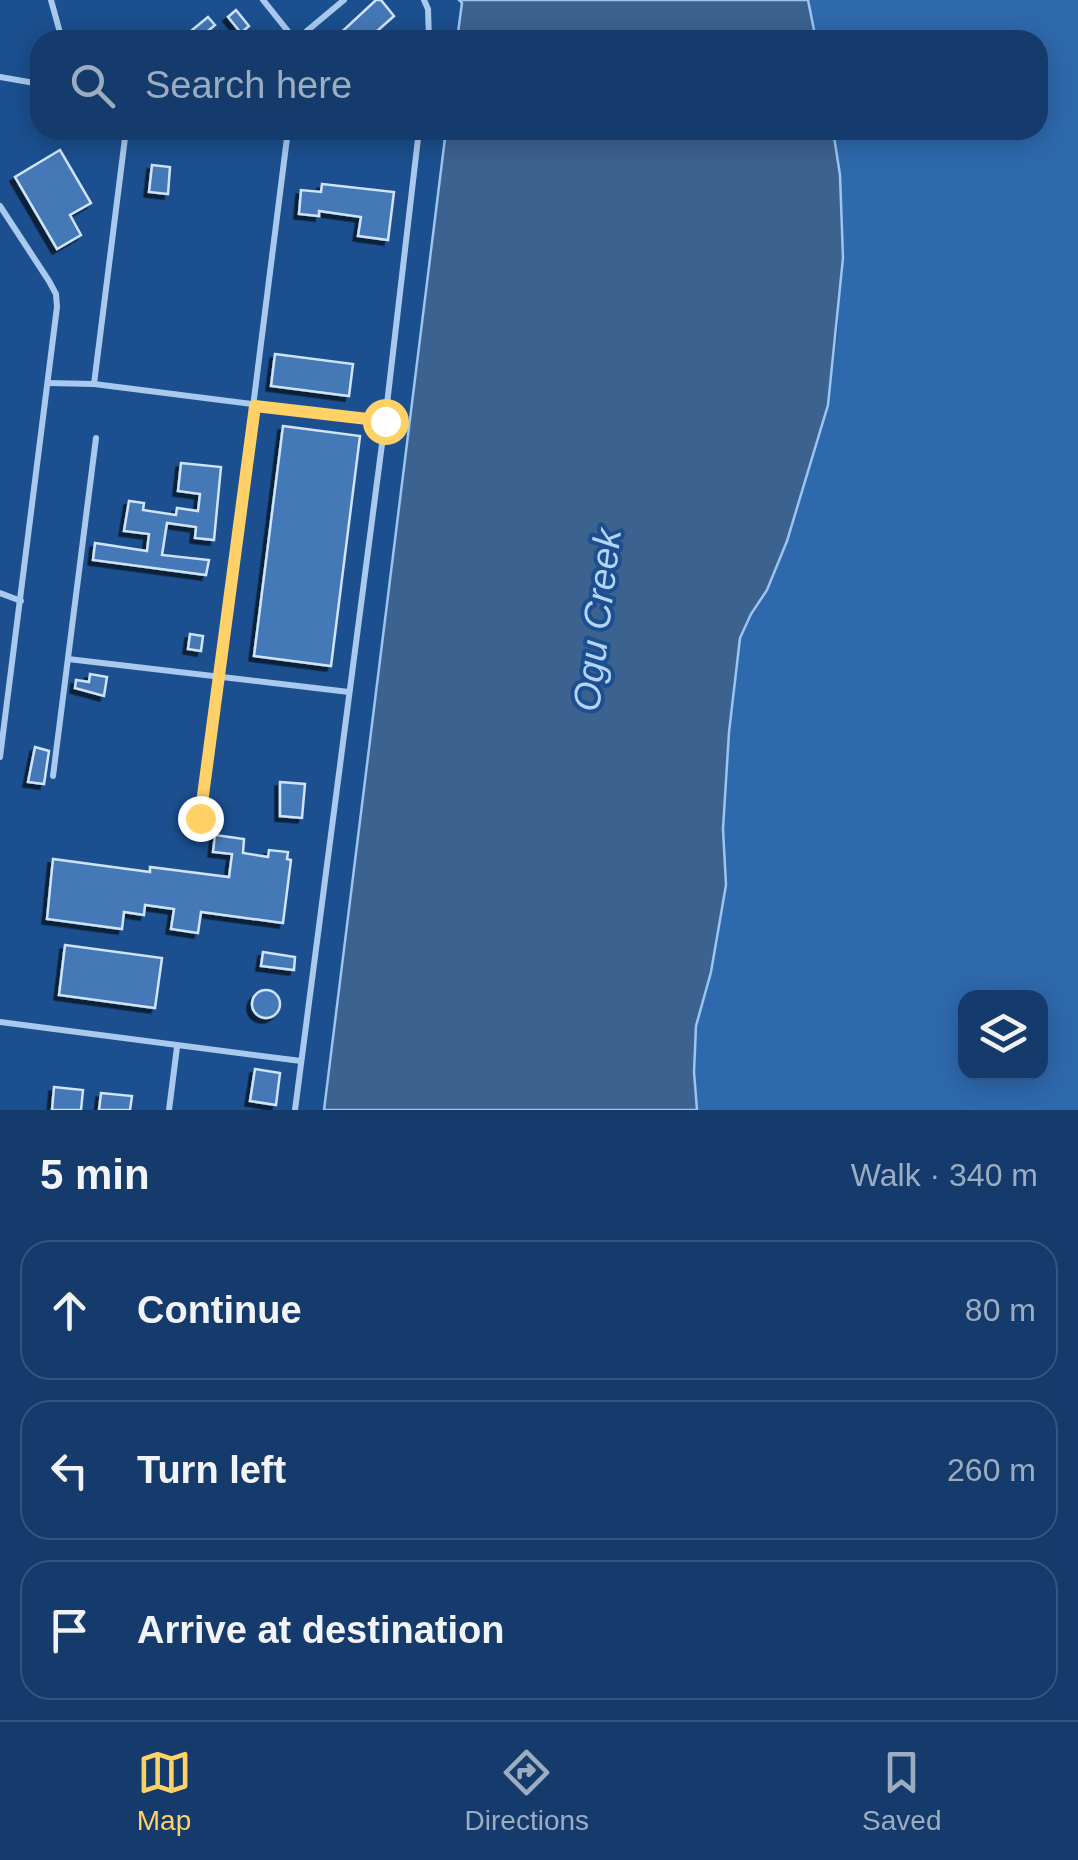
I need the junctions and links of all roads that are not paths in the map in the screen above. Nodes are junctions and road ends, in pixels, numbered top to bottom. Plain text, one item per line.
1 (51, 0) edge
2 (263, 0) edge
3 (344, 0) edge
4 (424, 0) edge
5 (59, 30) edge
6 (288, 30) edge
7 (308, 30) edge
8 (429, 30) edge
9 (0, 77) edge
10 (30, 82) edge
11 (125, 140) edge
12 (287, 140) edge
13 (418, 140) edge
14 (0, 206) edge
15 (48, 383) junction
16 (94, 384) junction
17 (255, 406) junction
18 (385, 421) junction
19 (96, 438) dead end
20 (0, 594) edge
21 (21, 600) junction
22 (68, 659) junction
23 (221, 674) junction
24 (348, 692) junction
25 (0, 757) edge
26 (53, 776) dead end
27 (200, 818) dead end
28 (0, 1022) edge
29 (177, 1047) junction
30 (301, 1061) junction
31 (169, 1110) edge
32 (294, 1110) edge

1 - 5 lane
2 - 6 lane
3 - 7 lane
4 - 8 lane
9 - 10 lane
11 - 16 lane
12 - 17 lane
13 - 18 lane
14 - 15 lane
15 - 16 lane
15 - 21 lane
16 - 17 lane
17 - 18 lane
17 - 23 lane
18 - 24 lane
19 - 22 lane
20 - 21 lane
21 - 25 lane
22 - 23 lane
22 - 26 lane
23 - 24 lane
23 - 27 lane
24 - 30 lane
28 - 29 lane
29 - 30 lane
29 - 31 lane
30 - 32 lane

